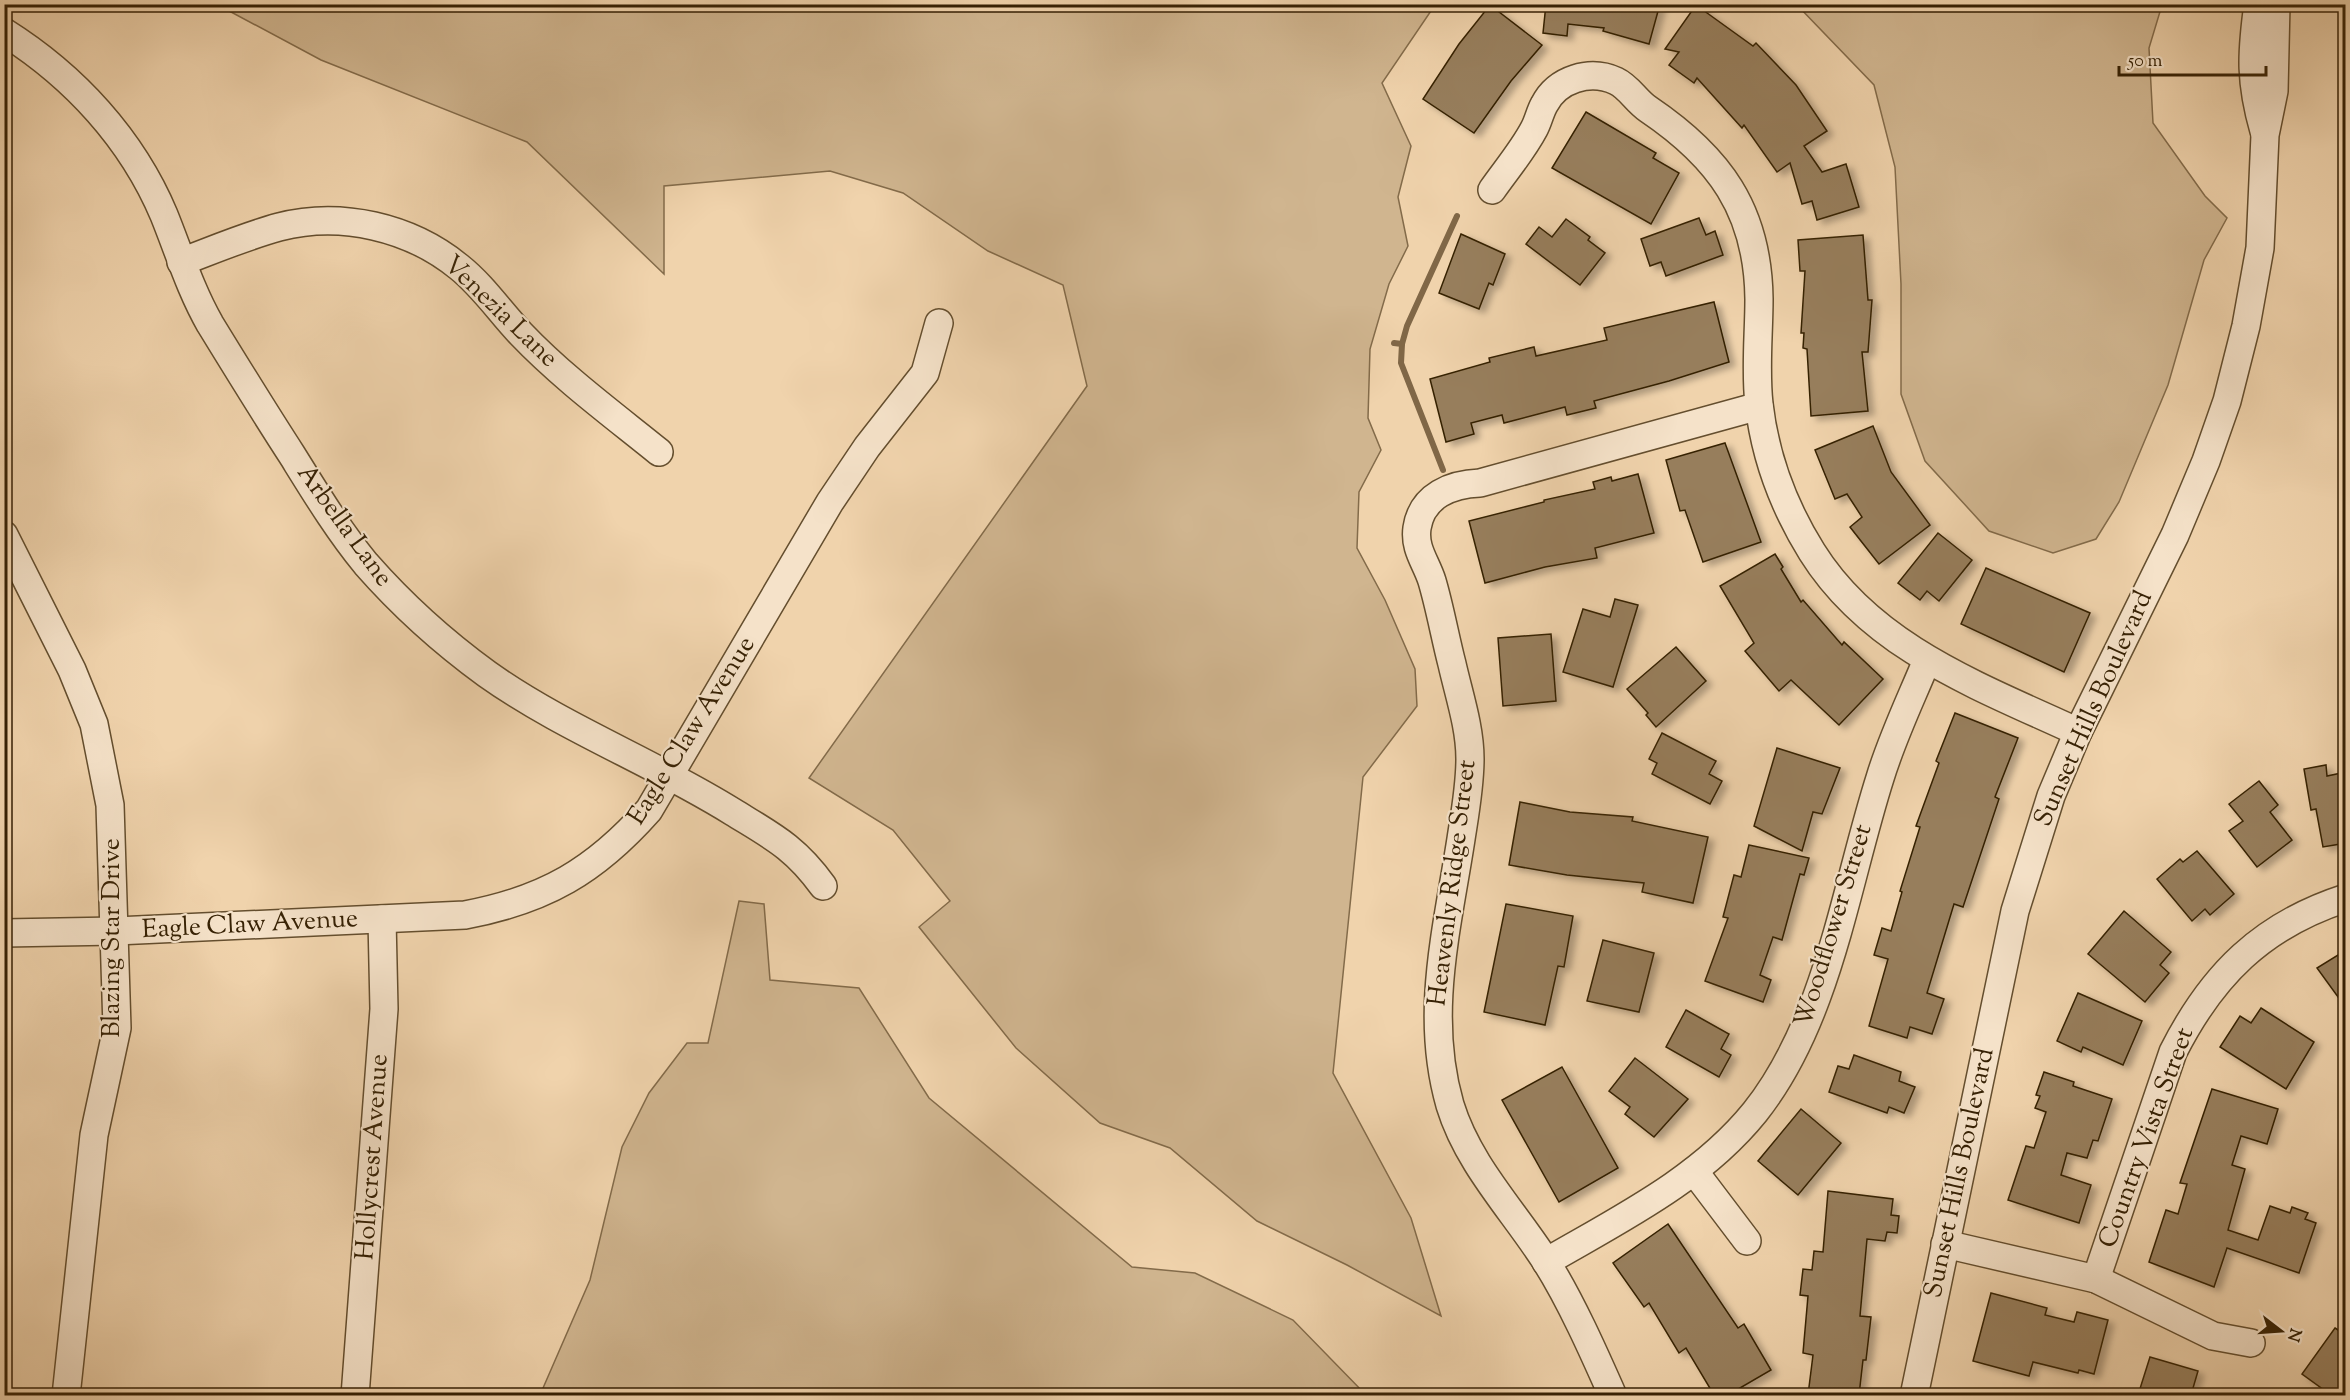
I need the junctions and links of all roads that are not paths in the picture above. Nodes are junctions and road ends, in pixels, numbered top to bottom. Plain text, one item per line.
1 (2258, 4) edge
2 (2276, 4) edge
3 (4, 32) edge
4 (2264, 67) junction
5 (1492, 190) dead end
6 (181, 262) junction
7 (939, 323) dead end
8 (1759, 406) junction
9 (659, 452) dead end
10 (4, 535) edge
11 (1927, 660) junction
12 (2078, 732) junction
13 (671, 776) junction
14 (823, 886) dead end
15 (2346, 898) edge
16 (382, 919) junction
17 (116, 931) junction
18 (4, 933) edge
19 (1694, 1171) junction
20 (1747, 1240) dead end
21 (1945, 1244) junction
22 (1546, 1262) junction
23 (2096, 1279) junction
24 (2251, 1343) dead end
25 (66, 1395) edge
26 (355, 1395) edge
27 (1613, 1395) edge
28 (1914, 1395) edge

1 - 4 street, Sunset Hills Boulevard
2 - 4 street, Sunset Hills Boulevard
3 - 6 street, Arbella Lane
4 - 12 street, Sunset Hills Boulevard
5 - 8 street
6 - 9 street, Venezia Lane
6 - 13 street, Arbella Lane
7 - 13 street, Eagle Claw Avenue
8 - 11 street
8 - 22 street, Heavenly Ridge Street
10 - 17 street, Blazing Star Drive
11 - 12 street
11 - 19 street, Woodflower Street
12 - 21 street, Sunset Hills Boulevard
13 - 14 street, Arbella Lane
13 - 16 street, Eagle Claw Avenue
15 - 23 street, Country Vista Street
16 - 17 street, Eagle Claw Avenue
16 - 26 street, Hollycrest Avenue
17 - 18 street, Eagle Claw Avenue
17 - 25 street, Blazing Star Drive
19 - 20 street
19 - 22 street, Woodflower Street
21 - 23 street
21 - 28 street, Sunset Hills Boulevard
22 - 27 street, Heavenly Ridge Street
23 - 24 street

